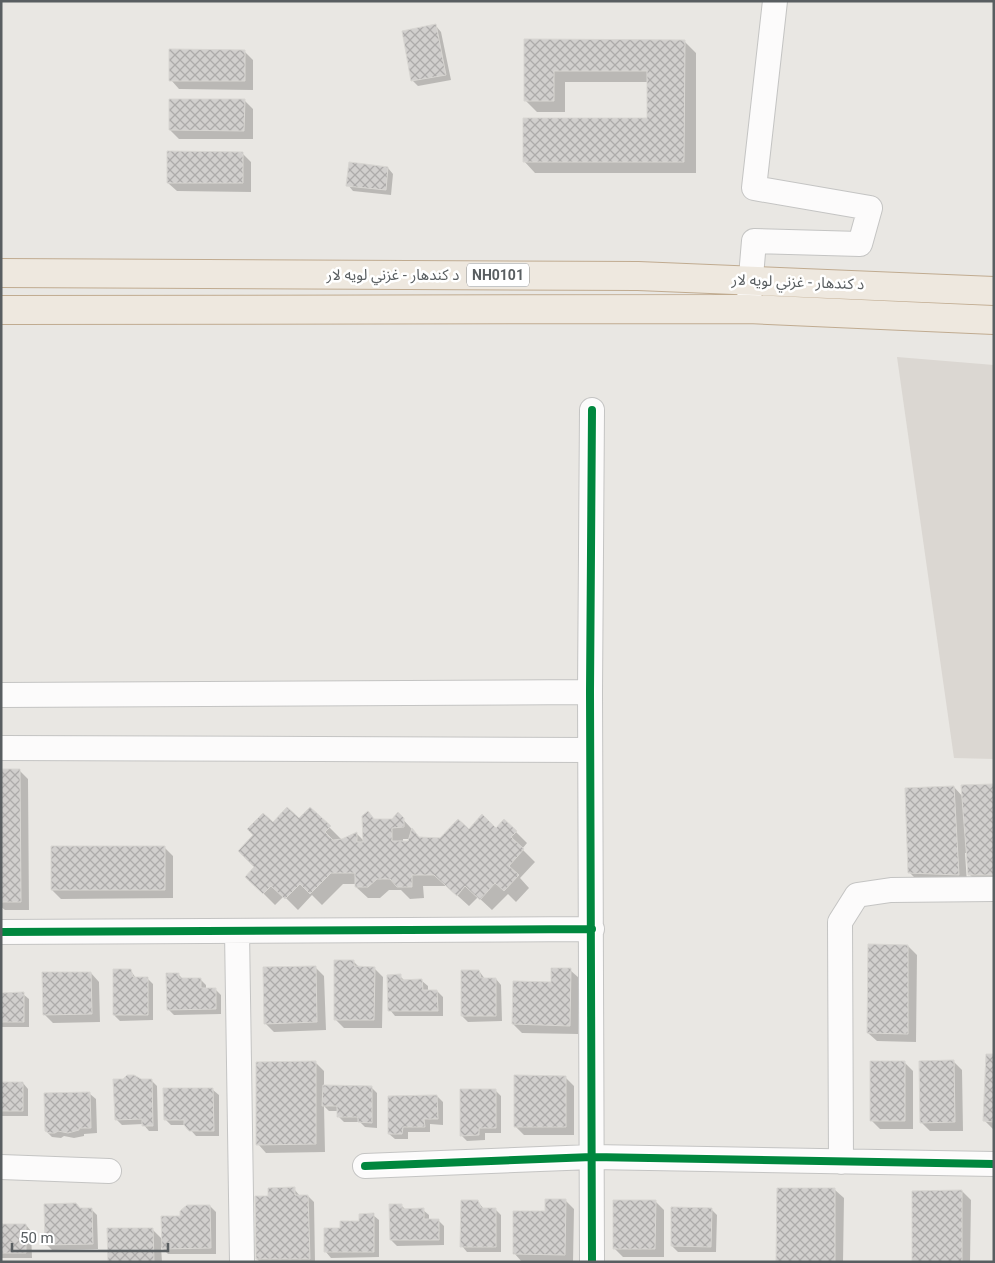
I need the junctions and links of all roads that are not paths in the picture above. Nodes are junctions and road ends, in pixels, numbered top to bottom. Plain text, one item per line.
1 (775, 1) edge
2 (1, 273) edge
3 (751, 281) junction
4 (994, 291) edge
5 (748, 309) junction
6 (1, 310) edge
7 (994, 320) edge
8 (592, 410) dead end
9 (590, 692) junction
10 (1, 695) edge
11 (1, 748) edge
12 (590, 750) junction
13 (994, 890) edge
14 (592, 930) junction
15 (237, 931) junction
16 (1, 932) edge
17 (592, 1157) junction
18 (841, 1162) junction
19 (994, 1164) edge
20 (365, 1166) dead end
21 (1, 1167) edge
22 (109, 1171) dead end
23 (242, 1262) edge
24 (592, 1262) edge

1 - 3 street
2 - 3 highway, د کندهار - غزني لويه لار / NH0101
3 - 4 highway, د کندهار - غزني لويه لار / NH0101
3 - 5 street
5 - 6 highway, د کندهار - غزني لويه لار
5 - 7 highway, د کندهار - غزني لويه لار
8 - 9 street
9 - 10 street
9 - 12 street
11 - 12 street
12 - 14 street
13 - 18 street
14 - 15 street
14 - 17 street
15 - 16 street
15 - 23 street
17 - 18 street
17 - 20 street
17 - 24 street
18 - 19 street
21 - 22 street

